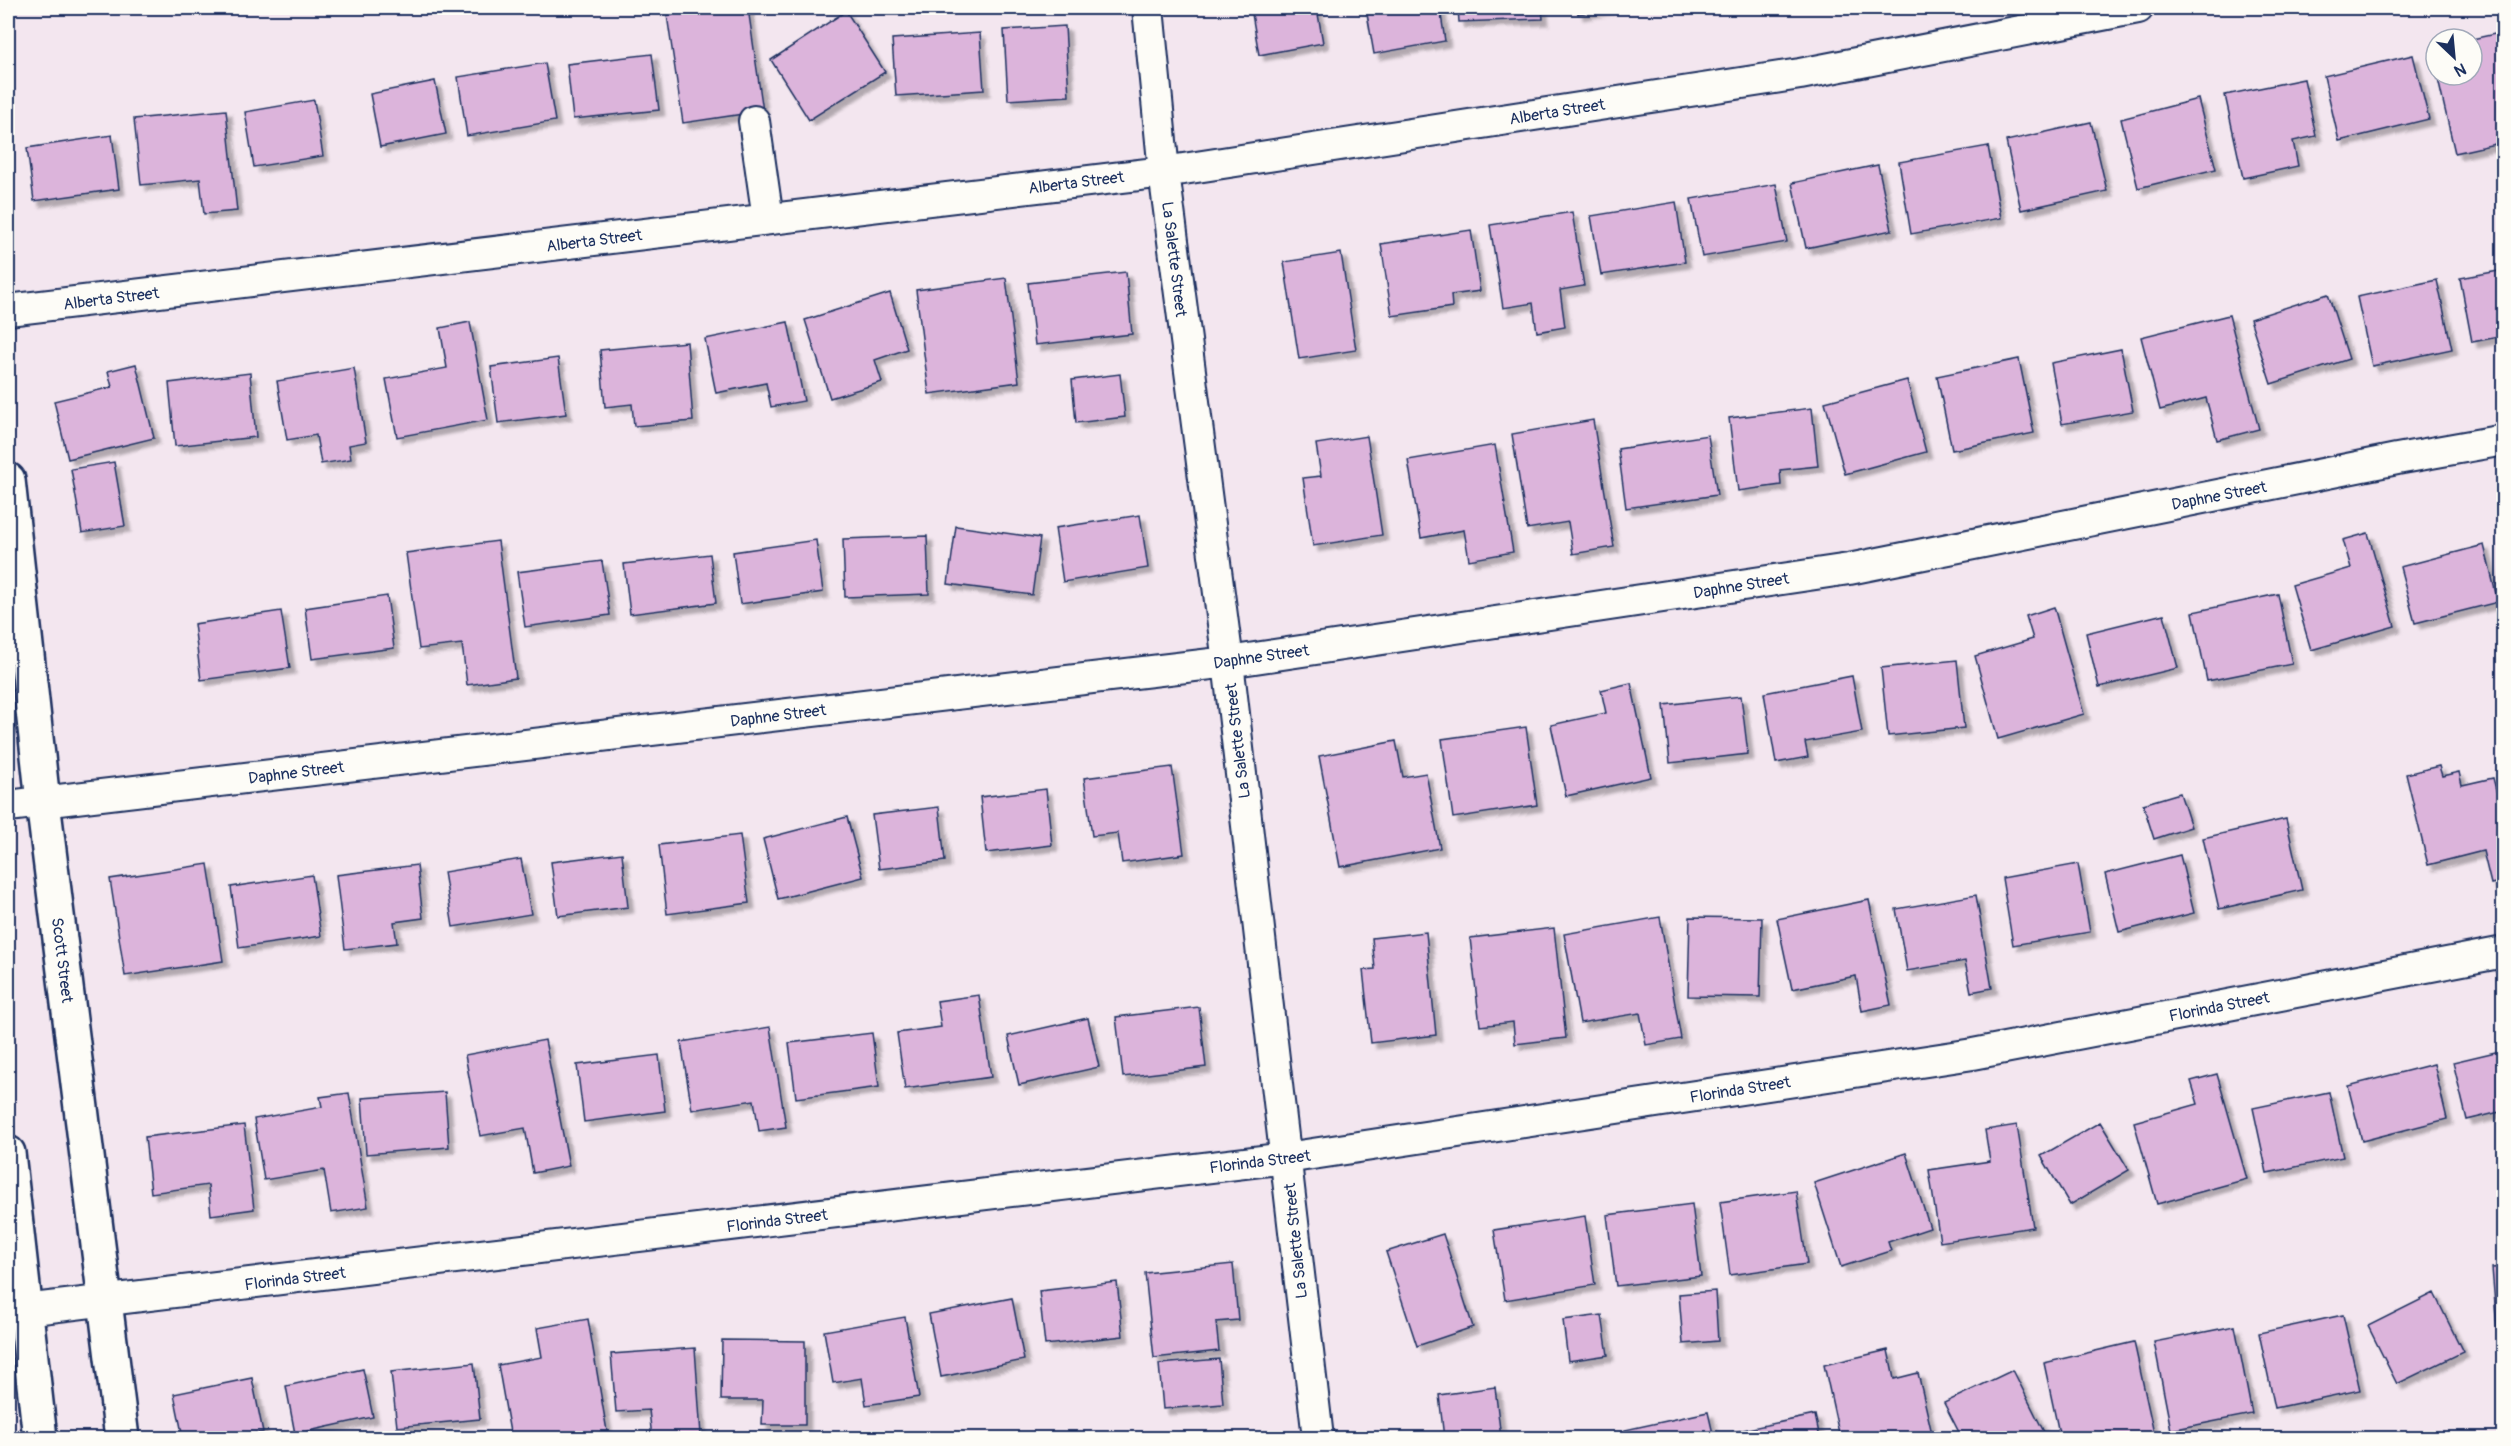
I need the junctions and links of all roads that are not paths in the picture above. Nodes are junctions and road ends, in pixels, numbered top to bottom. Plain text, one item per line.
1 (1148, 8) edge
2 (2138, 8) edge
3 (754, 121) dead end
4 (1164, 172) junction
5 (768, 219) junction
6 (8, 310) edge
7 (2504, 440) edge
8 (8, 480) edge
9 (1227, 662) junction
10 (43, 802) junction
11 (8, 806) edge
12 (2504, 952) edge
13 (8, 1153) edge
14 (1286, 1158) junction
15 (106, 1300) junction
16 (16, 1311) edge
17 (40, 1438) edge
18 (122, 1438) edge
19 (1317, 1438) edge

1 - 4 street, La Salette Street
2 - 4 street, Alberta Street
3 - 5 street
4 - 5 street, Alberta Street
4 - 9 street, La Salette Street
5 - 6 street, Alberta Street
7 - 9 street, Daphne Street
8 - 10 main road, Scott Street
9 - 10 street, Daphne Street
9 - 14 street, La Salette Street
10 - 11 street, Daphne Street
10 - 15 main road, Scott Street
12 - 14 street, Florinda Street
13 - 16 main road
14 - 15 street, Florinda Street
14 - 19 street, La Salette Street
15 - 16 street, Florinda Street
15 - 18 main road, Scott Street
16 - 17 main road

